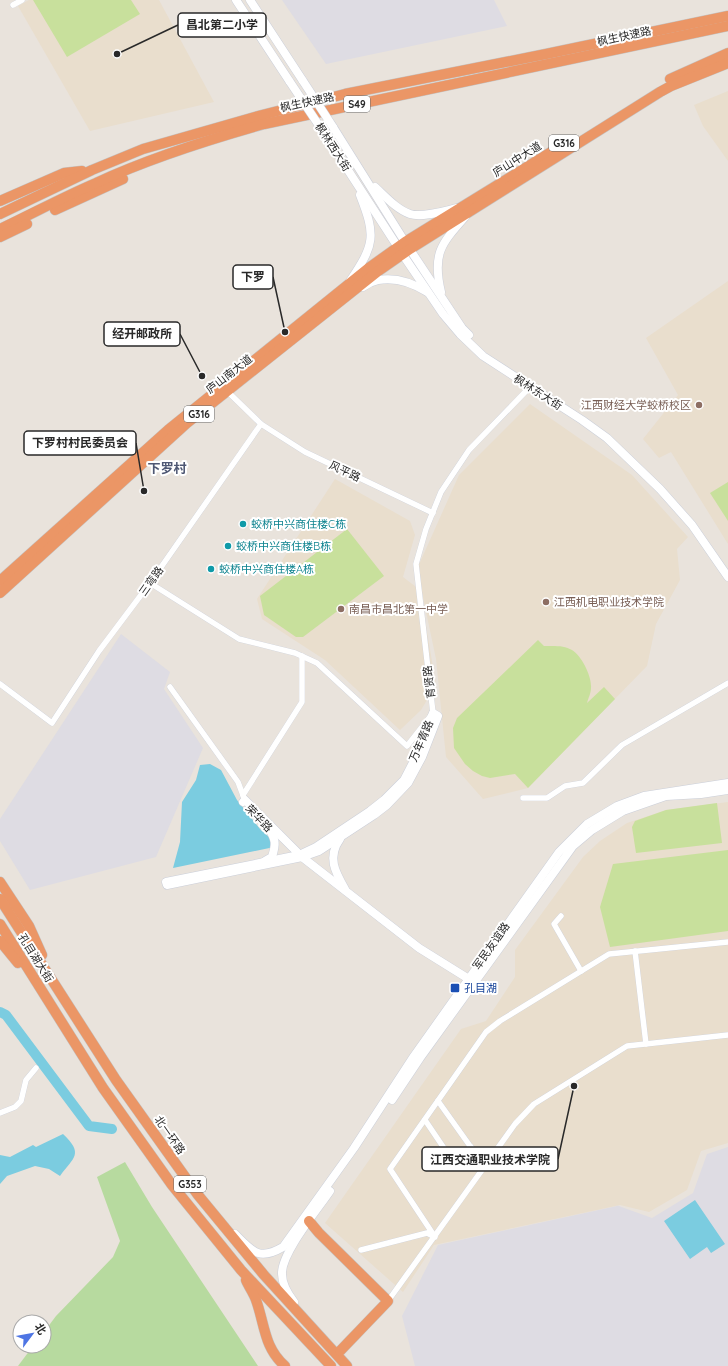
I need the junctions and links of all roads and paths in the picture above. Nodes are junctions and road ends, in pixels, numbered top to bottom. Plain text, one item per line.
1 (22, 0) edge
2 (236, 0) edge
3 (250, 0) edge
4 (13, 4) dead end
5 (728, 16) edge
6 (728, 26) edge
7 (728, 53) edge
8 (728, 63) edge
9 (176, 150) junction
10 (346, 168) junction
11 (92, 170) junction
12 (365, 178) junction
13 (0, 201) edge
14 (467, 208) junction
15 (0, 214) edge
16 (0, 229) edge
17 (0, 237) edge
18 (404, 248) junction
19 (350, 288) junction
20 (429, 294) junction
21 (442, 298) junction
22 (530, 387) junction
23 (227, 391) junction
24 (261, 424) junction
25 (432, 513) junction
26 (728, 571) edge
27 (728, 577) edge
28 (0, 581) edge
29 (150, 583) junction
30 (0, 593) edge
31 (302, 656) junction
32 (728, 683) edge
33 (0, 684) edge
34 (170, 687) dead end
35 (433, 713) junction
36 (728, 783) edge
37 (728, 790) edge
38 (244, 798) junction
39 (523, 798) dead end
40 (269, 828) junction
41 (343, 836) junction
42 (299, 857) junction
43 (263, 863) junction
44 (2, 891) edge
45 (346, 891) junction
46 (561, 916) dead end
47 (0, 924) edge
48 (0, 941) edge
49 (728, 942) edge
50 (635, 951) junction
51 (582, 970) junction
52 (470, 982) junction
53 (51, 1006) junction
54 (728, 1035) edge
55 (646, 1044) junction
56 (36, 1068) dead end
57 (438, 1101) junction
58 (0, 1113) edge
59 (425, 1120) junction
60 (471, 1147) junction
61 (485, 1167) junction
62 (198, 1195) junction
63 (307, 1219) junction
64 (435, 1237) junction
65 (361, 1250) dead end
66 (241, 1270) junction
67 (388, 1301) junction
68 (325, 1343) junction
69 (340, 1351) dead end
70 (285, 1366) edge
71 (331, 1366) edge
72 (347, 1366) edge

1 - 4 street
2 - 10 street, 枫林西大街, bridge
3 - 12 street, 枫林西大街, bridge
5 - 11 highway, 枫生快速路 / S49
6 - 9 highway, 枫生快速路 / S49
7 - 14 highway, 庐山中大道 / G316
8 - 14 highway, 庐山中大道 / G316
9 - 16 highway, 枫生快速路 / S49
9 - 17 highway
10 - 18 street, 枫林西大街
10 - 19 street
11 - 13 highway
11 - 15 highway, 枫生快速路 / S49
12 - 14 street
12 - 18 street, 枫林西大街
14 - 18 highway, 庐山中大道 / G316
14 - 21 street
18 - 19 highway, 庐山南大道 / G316
18 - 20 street, 枫林东大街
18 - 21 street, 枫林东大街
19 - 20 street
19 - 23 highway, 庐山南大道 / G316
19 - 28 highway, 庐山南大道 / G316
20 - 22 street, 枫林东大街
21 - 26 street, 枫林东大街
22 - 25 street, 育贤路
22 - 27 street, 枫林东大街
23 - 24 street
23 - 30 highway, 庐山南大道 / G316
24 - 25 street, 风平路
24 - 29 street, 三弯路
25 - 35 street, 育贤路
29 - 31 street, 育贤路
29 - 33 street, 三弯路
31 - 35 street, 育贤路
31 - 38 street
32 - 39 street
34 - 38 street
35 - 41 street, 万年青路
35 - 42 street, 万年青路
36 - 52 street, 军民友谊路
37 - 52 street, 军民友谊路
38 - 40 street, 荣华路
38 - 42 street, 荣华路
40 - 42 street, 荣华路
40 - 43 street
41 - 42 street, 万年青路
41 - 45 street
42 - 43 street, 万年青路
42 - 43 street, 万年青路
42 - 45 street, 荣华路
42 - 52 street, 荣华路
44 - 62 highway, 北一环路 / G353
45 - 52 street, 荣华路
46 - 51 street
47 - 53 highway, 孔目湖大街
48 - 53 highway, G353
49 - 50 street
50 - 51 street
50 - 55 street
51 - 57 street
52 - 63 street, 军民友谊路
53 - 66 highway, G353
54 - 55 street
55 - 61 street
56 - 58 street
57 - 59 street
57 - 60 street
59 - 60 street
59 - 64 street
60 - 61 street
61 - 64 street
62 - 63 street
62 - 68 highway, 北一环路 / G353
63 - 67 highway
63 - 68 street
64 - 65 street
64 - 67 street
66 - 70 highway
66 - 71 highway, G353
67 - 69 highway
68 - 72 highway, 北一环路 / G353

